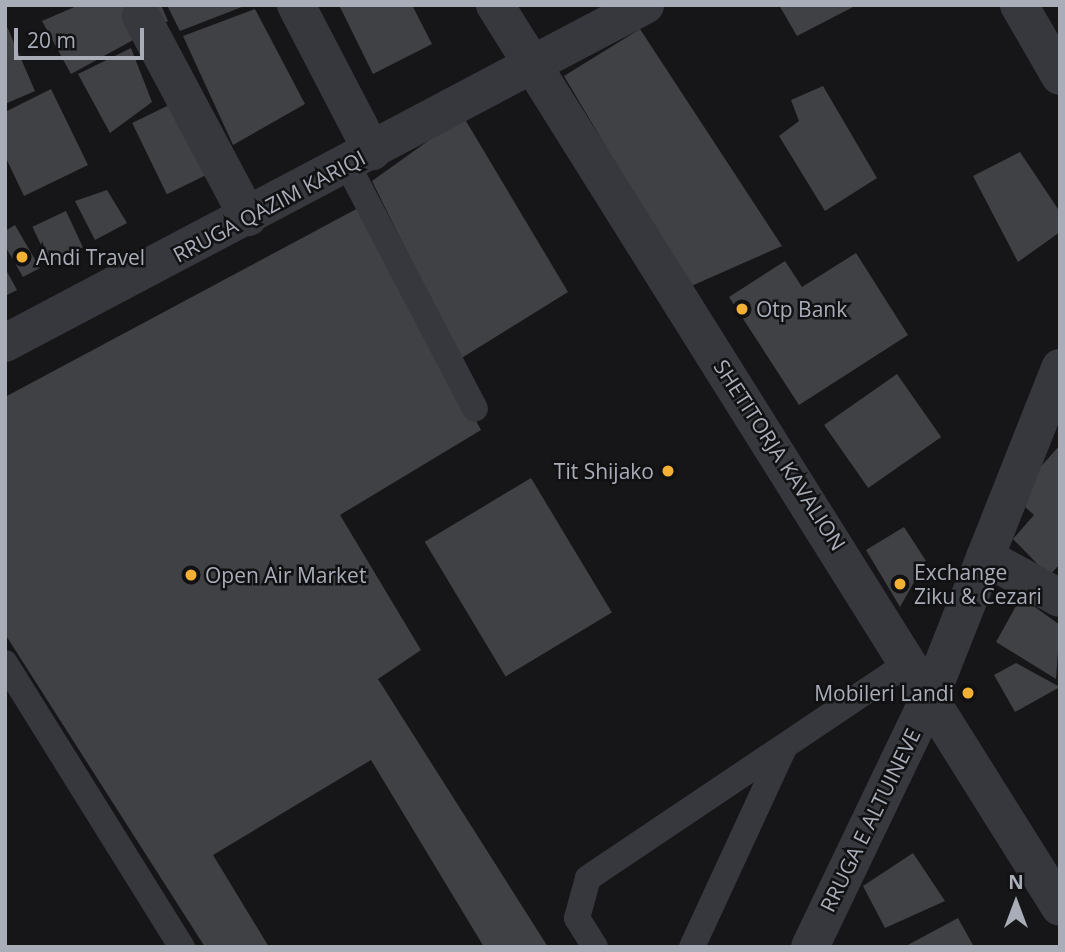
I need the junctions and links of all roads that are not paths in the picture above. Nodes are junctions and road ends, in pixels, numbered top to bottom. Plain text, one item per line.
1 (296, 5) edge
2 (495, 5) edge
3 (645, 5) edge
4 (1019, 5) edge
5 (141, 16) dead end
6 (531, 66) junction
7 (1060, 75) edge
8 (360, 158) junction
9 (248, 217) junction
10 (5, 343) edge
11 (1060, 368) edge
12 (475, 409) dead end
13 (985, 557) junction
14 (1060, 598) edge
15 (911, 661) junction
16 (5, 663) edge
17 (931, 694) junction
18 (784, 746) junction
19 (1060, 907) edge
20 (182, 947) edge
21 (595, 947) edge
22 (692, 947) edge
23 (810, 947) edge

1 - 8 street
2 - 6 street, SHETITORJA KAVALION
3 - 6 street, RRUGA QAZIM KARIQI
4 - 7 street
5 - 9 street
6 - 8 street, RRUGA QAZIM KARIQI
6 - 15 street, SHETITORJA KAVALION
8 - 9 street, RRUGA QAZIM KARIQI
8 - 12 lane
9 - 10 street, RRUGA QAZIM KARIQI
11 - 13 street, RRUGA E ALTUINEVE
13 - 14 street
13 - 17 street, RRUGA E ALTUINEVE
15 - 17 street, SHETITORJA KAVALION
15 - 18 lane
16 - 20 lane
17 - 19 street, SHETITORJA KAVALION
17 - 23 street, RRUGA E ALTUINEVE
18 - 21 lane
18 - 22 lane

